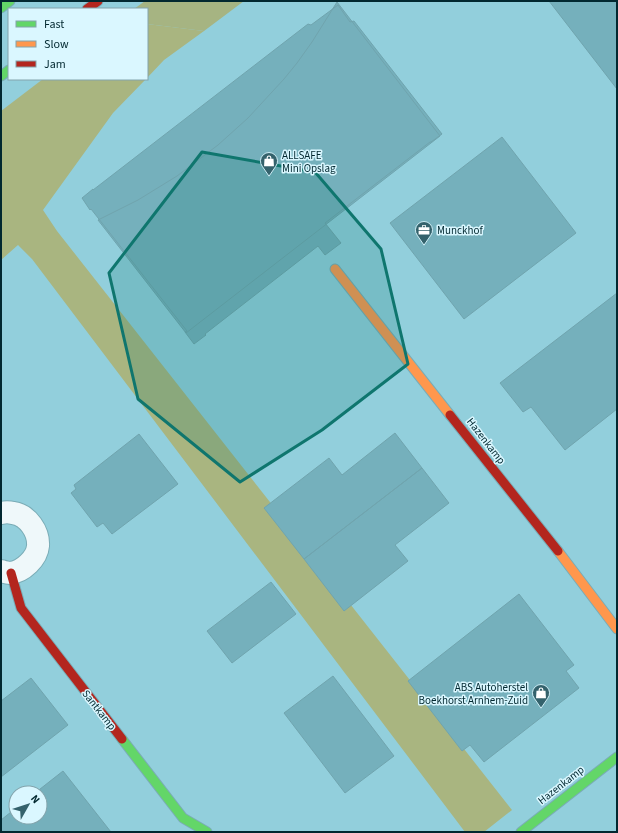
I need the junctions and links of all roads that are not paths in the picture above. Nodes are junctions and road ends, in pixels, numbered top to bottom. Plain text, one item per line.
1 (10, 1) edge
2 (98, 1) edge
3 (1, 8) edge
4 (88, 8) edge
5 (335, 269) dead end
6 (1, 513) edge
7 (6, 572) edge
8 (617, 629) edge
9 (617, 757) edge
10 (207, 832) edge
11 (520, 832) edge

1 - 3 main road
2 - 4 main road
5 - 8 main road, Hazenkamp
6 - 7 street, Santkamp
7 - 10 main road, Santkamp
9 - 11 main road, Hazenkamp

